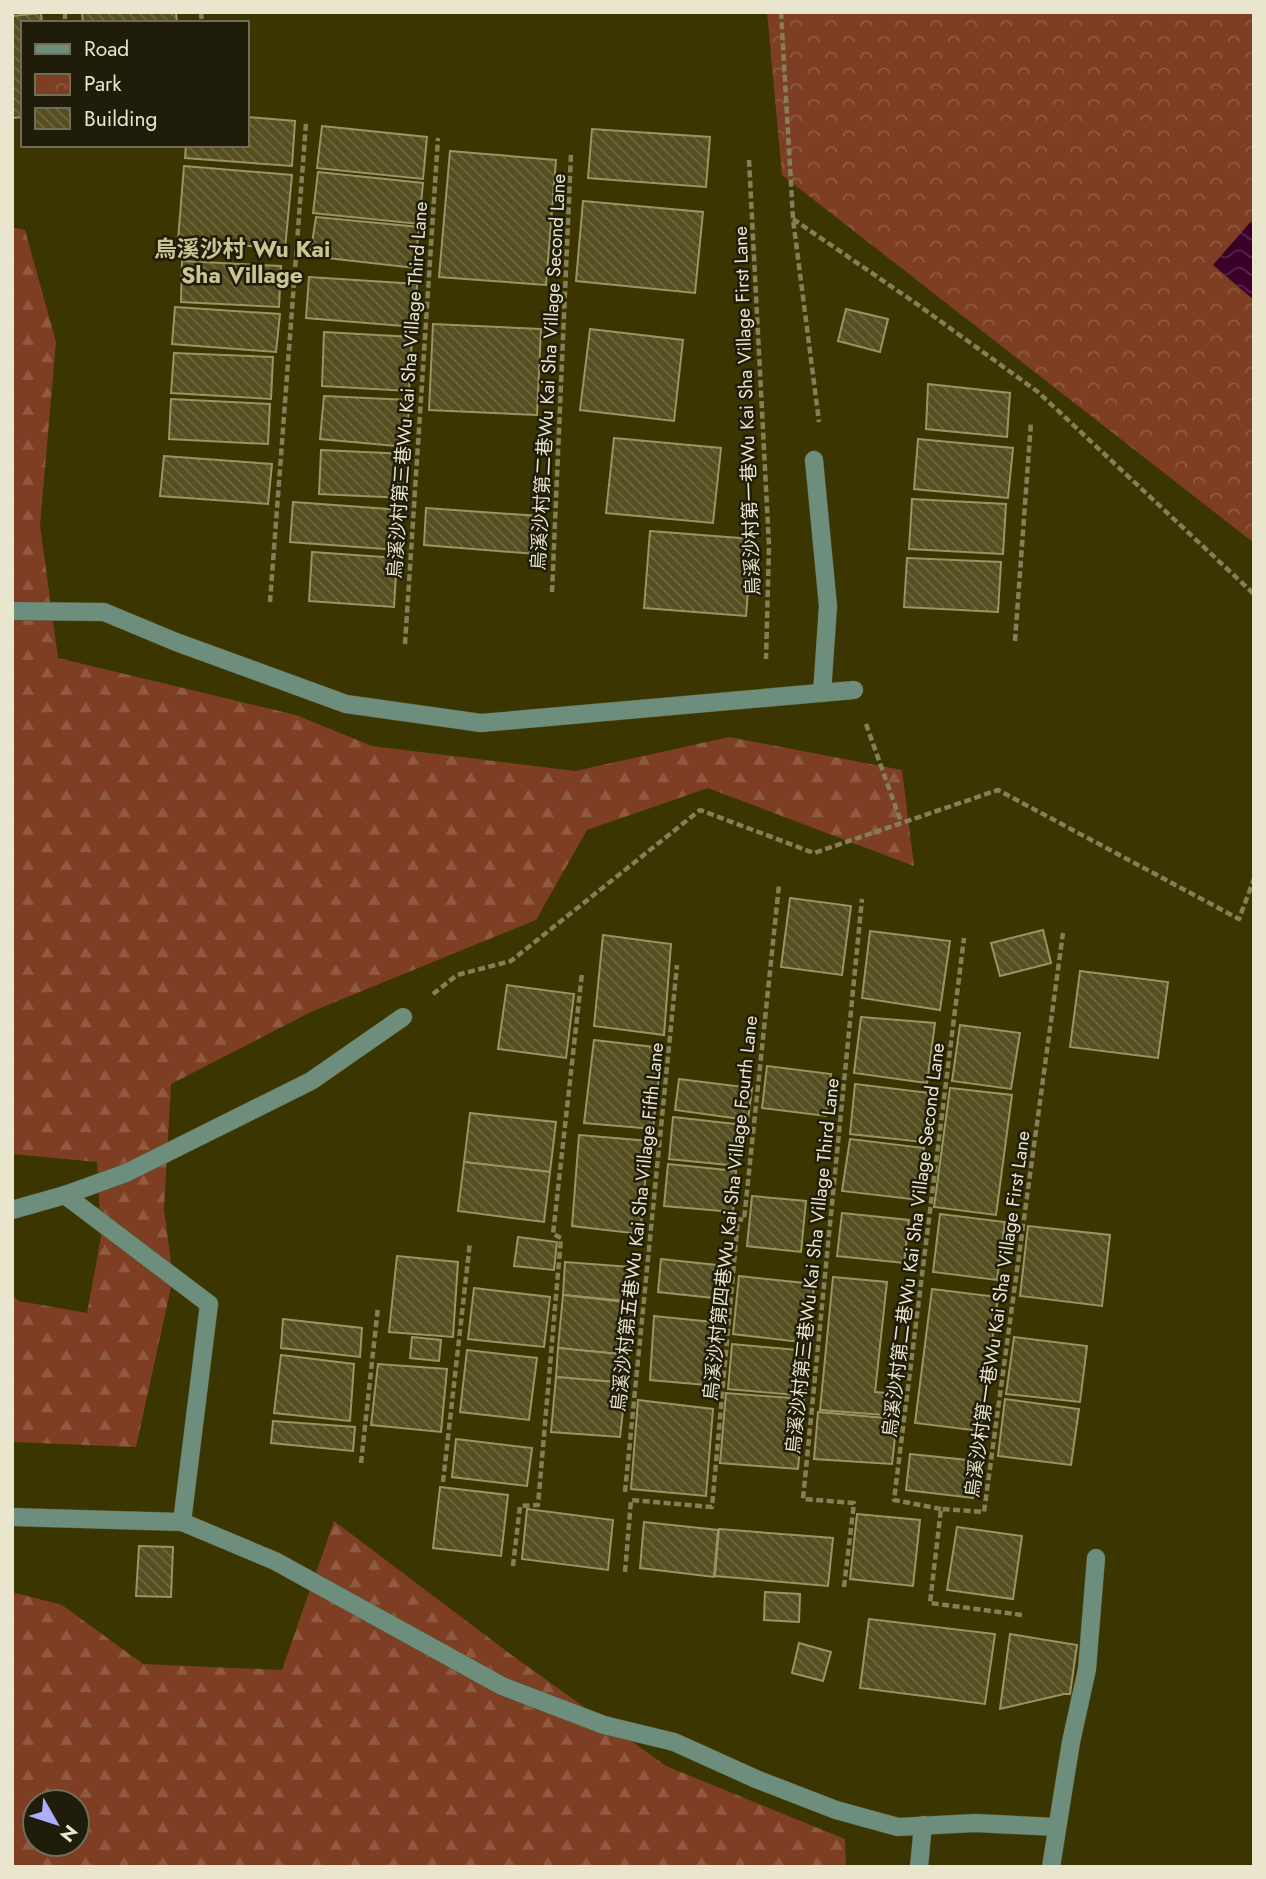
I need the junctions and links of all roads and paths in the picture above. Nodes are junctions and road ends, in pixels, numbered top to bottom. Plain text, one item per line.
1 (306, 122) dead end
2 (438, 138) dead end
3 (572, 154) dead end
4 (749, 160) dead end
5 (793, 219) dead end
6 (1031, 422) dead end
7 (814, 460) dead end
8 (552, 592) dead end
9 (1254, 594) edge
10 (270, 603) dead end
11 (12, 611) edge
12 (1015, 641) dead end
13 (405, 644) dead end
14 (766, 660) dead end
15 (854, 690) dead end
16 (822, 693) junction
17 (1254, 879) edge
18 (779, 885) dead end
19 (862, 900) dead end
20 (1063, 933) dead end
21 (964, 938) dead end
22 (677, 965) dead end
23 (582, 973) dead end
24 (403, 1017) joint
25 (65, 1195) junction
26 (12, 1210) edge
27 (470, 1242) dead end
28 (378, 1307) dead end
29 (360, 1463) dead end
30 (443, 1482) dead end
31 (625, 1492) dead end
32 (941, 1509) junction
33 (12, 1517) edge
34 (182, 1522) junction
35 (1096, 1558) dead end
36 (513, 1566) dead end
37 (625, 1572) dead end
38 (844, 1587) dead end
39 (1022, 1615) dead end
40 (923, 1825) junction
41 (1056, 1828) junction
42 (919, 1867) edge
43 (1051, 1867) edge

1 - 10 path
2 - 13 path, 烏溪沙村第三巷Wu Kai Sha Village Third Lane
3 - 8 path, 烏溪沙村第二巷Wu Kai Sha Village Second Lane
4 - 14 path, 烏溪沙村第一巷Wu Kai Sha Village First Lane
5 - 9 path
6 - 12 path
7 - 16 street
11 - 16 street
15 - 16 street
17 - 24 path
18 - 37 path, 烏溪沙村第四巷Wu Kai Sha Village Fourth Lane
19 - 38 path, 烏溪沙村第三巷Wu Kai Sha Village Third Lane
20 - 32 path, 烏溪沙村第一巷Wu Kai Sha Village First Lane
21 - 32 path, 烏溪沙村第二巷Wu Kai Sha Village Second Lane
22 - 31 path, 烏溪沙村第五巷Wu Kai Sha Village Fifth Lane
23 - 36 path
24 - 25 street
25 - 26 street
25 - 34 street
27 - 30 path
28 - 29 path
32 - 39 path, 烏溪沙村第一巷Wu Kai Sha Village First Lane
33 - 34 street
34 - 40 street
35 - 41 street
40 - 41 street
40 - 42 street
41 - 43 street

